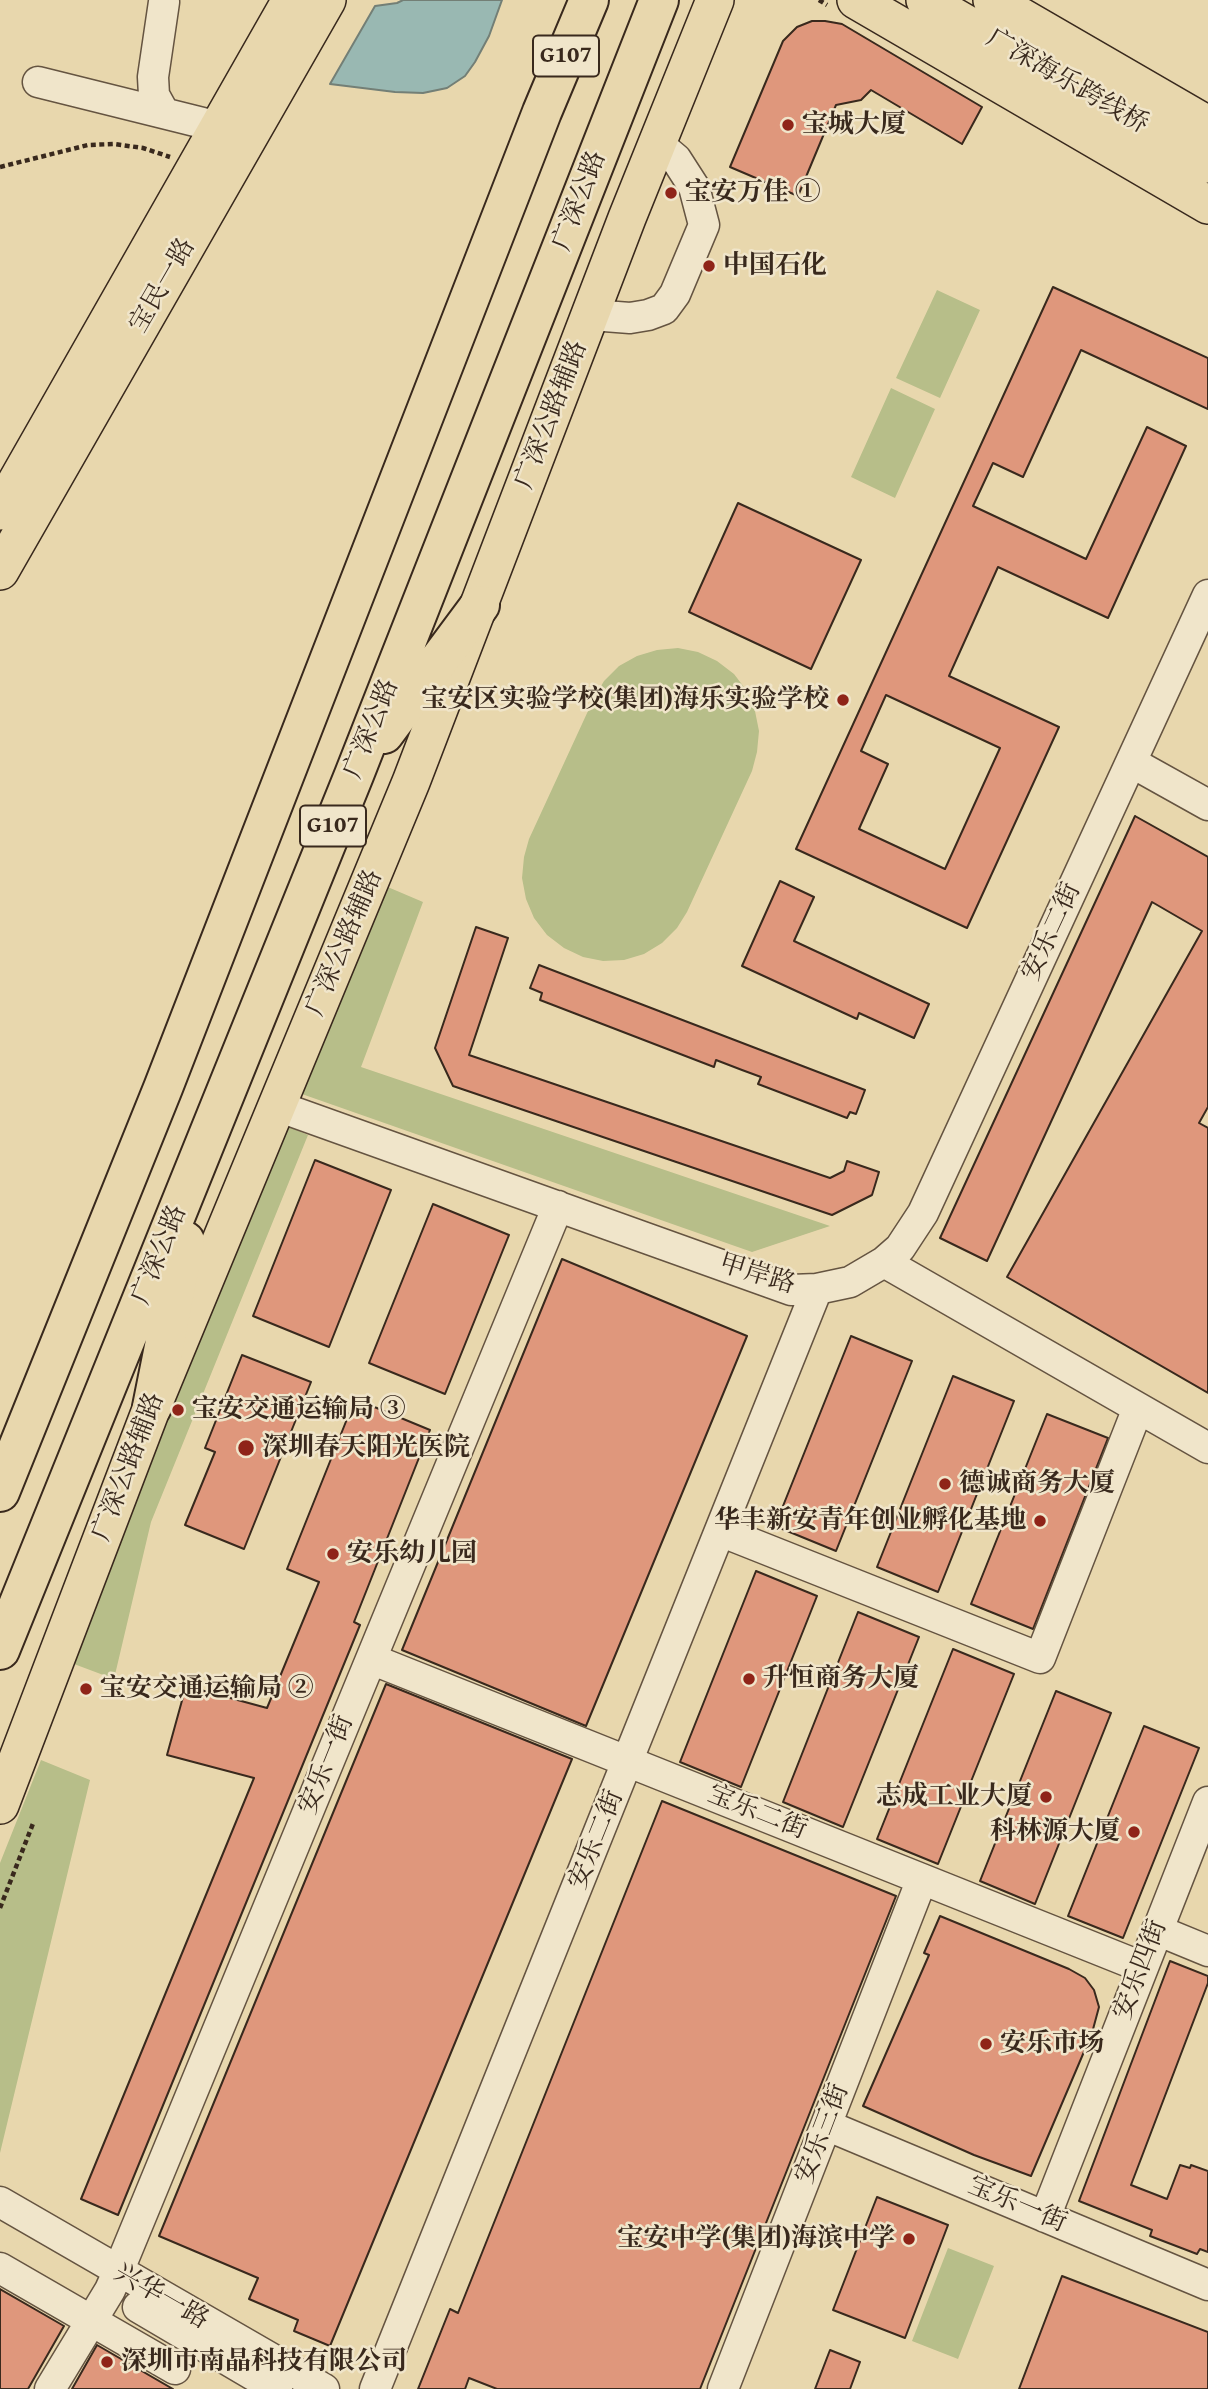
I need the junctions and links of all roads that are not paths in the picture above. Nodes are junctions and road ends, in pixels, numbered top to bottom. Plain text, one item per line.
1 (291, 0) edge
2 (327, 0) edge
3 (659, 0) edge
4 (856, 0) edge
5 (925, 0) edge
6 (992, 0) edge
7 (1036, 0) edge
8 (164, 2) dead end
9 (716, 5) edge
10 (585, 6) edge
11 (38, 82) dead end
12 (1208, 101) edge
13 (164, 113) junction
14 (1208, 125) edge
15 (219, 127) junction
16 (657, 143) junction
17 (1208, 164) edge
18 (1208, 205) edge
19 (591, 315) junction
20 (0, 511) edge
21 (0, 571) edge
22 (1208, 595) edge
23 (480, 605) junction
24 (1131, 762) junction
25 (354, 775) junction
26 (1208, 805) edge
27 (277, 1106) junction
28 (202, 1151) junction
29 (558, 1206) junction
30 (884, 1262) junction
31 (817, 1289) junction
32 (42, 1389) junction
33 (152, 1407) junction
34 (1138, 1408) junction
35 (0, 1447) edge
36 (1208, 1448) edge
37 (0, 1492) edge
38 (720, 1531) junction
39 (0, 1650) edge
40 (371, 1659) junction
41 (628, 1762) junction
42 (1208, 1802) edge
43 (0, 1805) edge
44 (922, 1879) junction
45 (1157, 1930) junction
46 (1208, 1951) edge
47 (1142, 1966) junction
48 (826, 2125) junction
49 (0, 2202) edge
50 (1045, 2217) junction
51 (0, 2224) edge
52 (0, 2268) edge
53 (114, 2281) junction
54 (1208, 2285) edge
55 (90, 2319) junction
56 (197, 2330) junction
57 (170, 2379) edge
58 (50, 2389) edge
59 (277, 2389) edge
60 (324, 2389) edge
61 (375, 2389) edge
62 (723, 2389) edge

1 - 15 main road, 宝民一路
2 - 21 main road, 宝民一路
3 - 25 highway, 广深公路 / G107
4 - 18 main road
5 - 17 main road, 广深海乐跨线桥
6 - 14 main road, 广深海乐跨线桥
7 - 12 main road
8 - 13 street
9 - 16 main road, 广深公路辅路
10 - 32 highway, G107
11 - 13 street
13 - 15 street
15 - 20 main road, 宝民一路
16 - 19 main road, 广深公路辅路
16 - 19 street
19 - 23 main road, 广深公路辅路
22 - 24 street, 安乐二街
23 - 25 highway
23 - 27 main road, 广深公路辅路
24 - 26 street
24 - 30 street, 安乐二街
25 - 28 highway, 广深公路 / G107
27 - 29 street, 甲岸路
27 - 33 main road, 广深公路辅路
28 - 33 highway
28 - 39 highway, 广深公路 / G107
29 - 31 street, 甲岸路
29 - 40 street, 安乐一街
30 - 31 street, 甲岸路
30 - 34 street
31 - 38 street, 安乐二街
32 - 35 main road
32 - 37 highway, G107
33 - 43 main road, 广深公路辅路
34 - 36 street
34 - 38 street
38 - 41 street, 安乐二街
40 - 41 street, 宝乐二街
40 - 53 street, 安乐一街
41 - 44 street, 宝乐二街
41 - 61 street, 安乐二街
42 - 45 street, 安乐四街
44 - 47 street, 宝乐二街
44 - 48 street, 安乐三街
45 - 46 street
45 - 47 street, 安乐四街
47 - 50 street, 安乐四街
48 - 50 street, 宝乐一街
48 - 62 street, 安乐三街
49 - 53 street, 兴华一路
50 - 54 street, 宝乐一街
51 - 53 street, 兴华一路
52 - 55 street
53 - 55 street, 安乐一街
53 - 56 street, 兴华一路
55 - 57 street
55 - 58 street, 安乐一街
56 - 57 street
56 - 59 street, 兴华一路
56 - 60 street, 兴华一路

